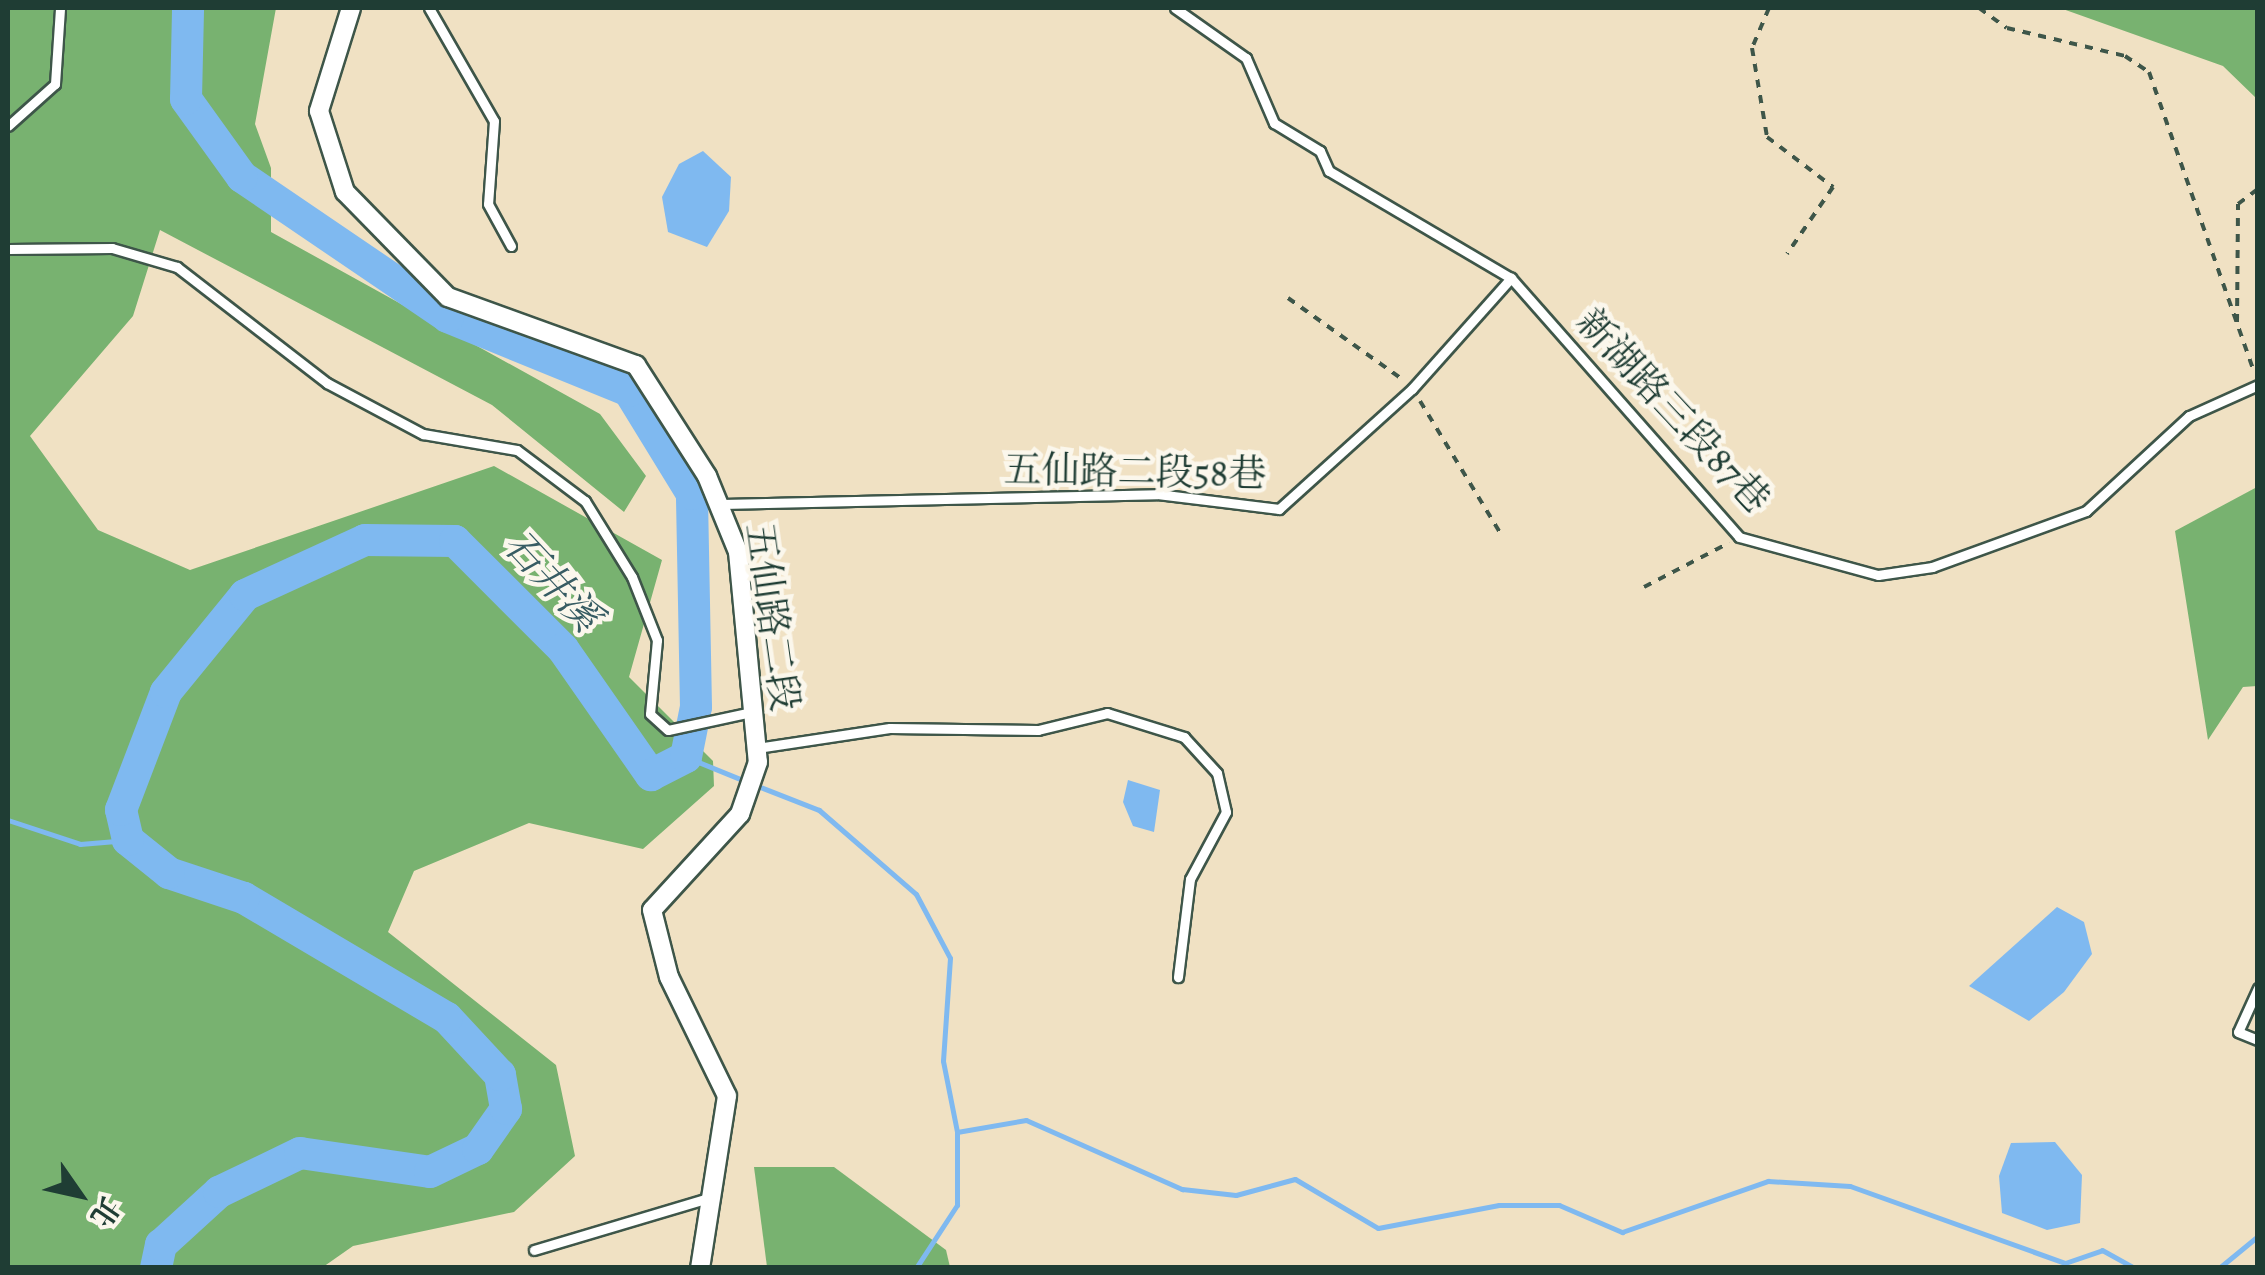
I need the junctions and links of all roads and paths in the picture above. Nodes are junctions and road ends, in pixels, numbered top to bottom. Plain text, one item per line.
1 (60, 8) edge
2 (350, 8) edge
3 (429, 8) edge
4 (1175, 8) edge
5 (1768, 8) edge
6 (1979, 8) edge
7 (8, 126) edge
8 (2258, 189) edge
9 (511, 246) dead end
10 (8, 249) edge
11 (1786, 254) dead end
12 (1512, 278) junction
13 (1288, 298) dead end
14 (2237, 327) junction
15 (2258, 383) edge
16 (1412, 389) junction
17 (722, 504) junction
18 (1502, 536) dead end
19 (1739, 537) junction
20 (1644, 587) dead end
21 (752, 712) junction
22 (757, 755) junction
23 (1178, 977) dead end
24 (2258, 988) edge
25 (2258, 1040) edge
26 (705, 1199) junction
27 (534, 1250) dead end
28 (700, 1268) edge

1 - 7 lane
2 - 17 street, 五仙路二段
3 - 9 lane
4 - 12 lane, 新湖路三段87巷
5 - 11 path
6 - 14 path
8 - 14 path
10 - 21 lane
12 - 16 lane, 五仙路二段58巷
12 - 19 lane, 新湖路三段87巷
13 - 16 path
14 - 15 path
15 - 19 lane, 新湖路三段87巷
16 - 17 lane, 五仙路二段58巷
16 - 18 path
17 - 21 street, 五仙路二段
19 - 20 path
21 - 22 street, 五仙路二段
22 - 23 lane
22 - 26 street, 五仙路二段
24 - 25 lane
26 - 27 lane
26 - 28 street, 五仙路二段

